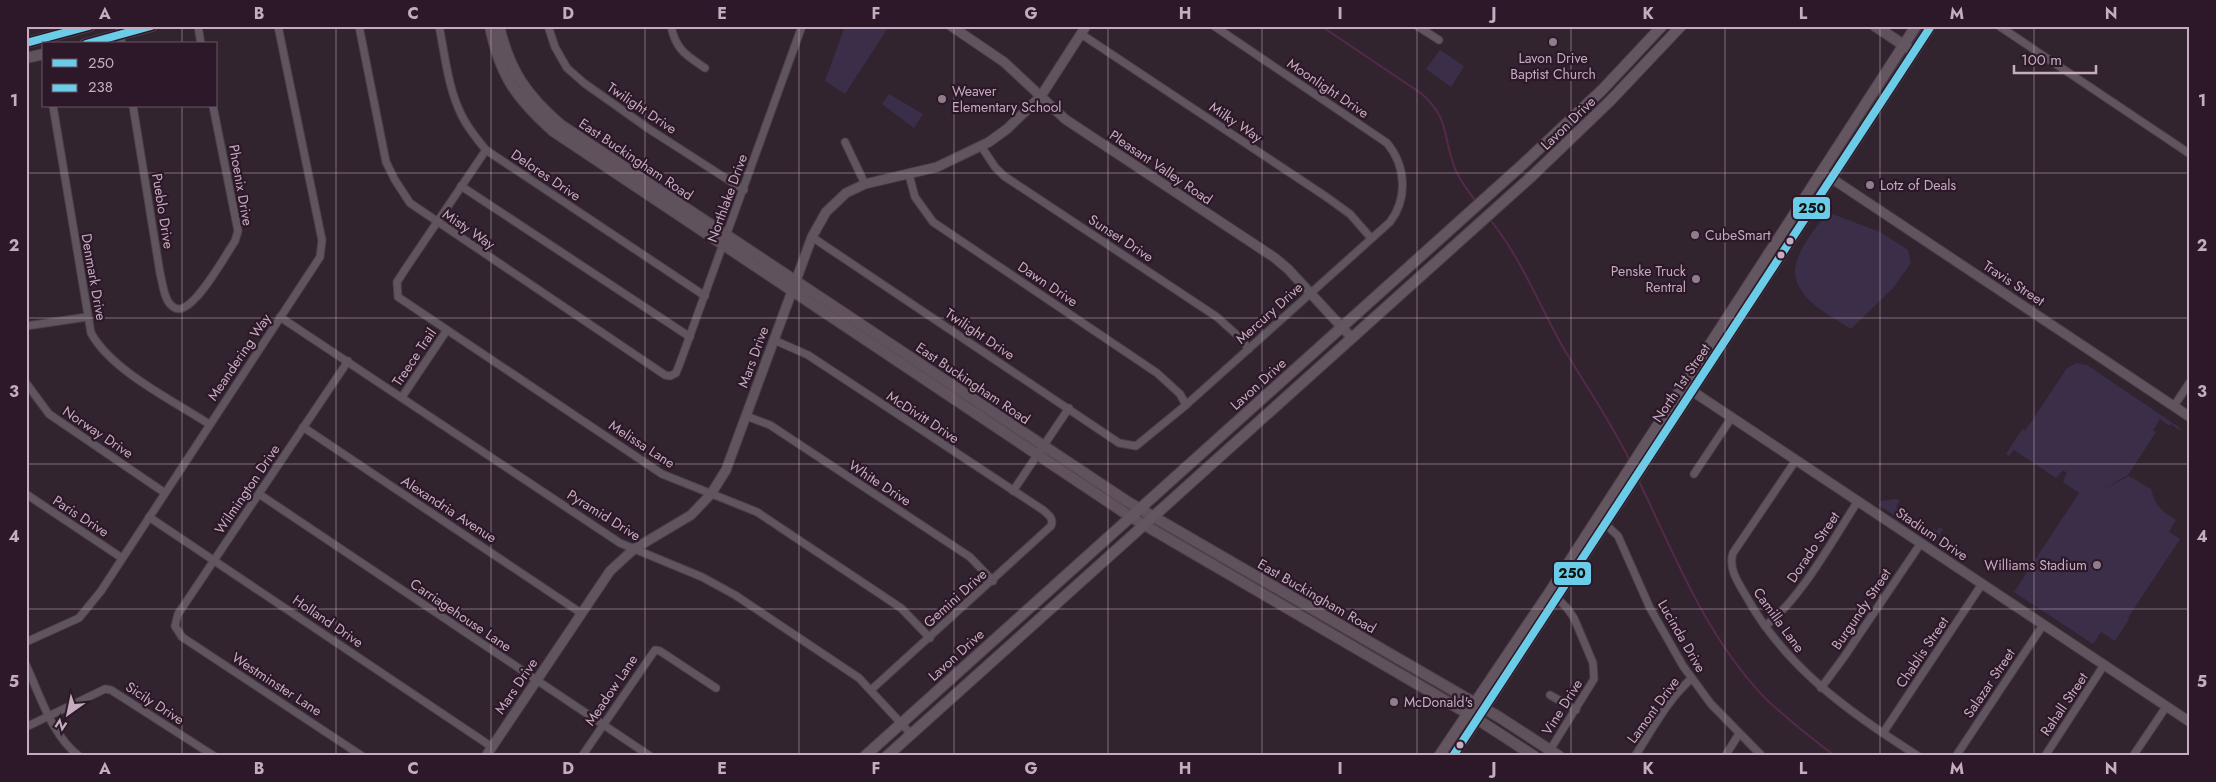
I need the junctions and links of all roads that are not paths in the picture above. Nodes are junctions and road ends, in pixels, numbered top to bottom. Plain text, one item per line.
1 (90, 26) edge
2 (152, 26) edge
3 (198, 26) edge
4 (278, 26) edge
5 (359, 26) edge
6 (438, 26) edge
7 (490, 26) edge
8 (499, 26) edge
9 (548, 26) edge
10 (671, 26) edge
11 (802, 26) edge
12 (951, 26) edge
13 (1214, 26) edge
14 (1417, 26) edge
15 (1662, 26) edge
16 (1681, 26) edge
17 (1875, 26) edge
18 (1916, 26) edge
19 (1931, 26) edge
20 (1999, 26) edge
21 (120, 30) edge
22 (1084, 30) edge
23 (1439, 40) dead end
24 (26, 42) edge
25 (50, 42) edge
26 (90, 42) edge
27 (201, 42) edge
28 (42, 45) edge
29 (1904, 45) junction
30 (1914, 52) junction
31 (42, 54) edge
32 (26, 58) edge
33 (1632, 58) junction
34 (705, 68) dead end
35 (1041, 96) junction
36 (1610, 101) junction
37 (53, 108) edge
38 (133, 108) edge
39 (213, 108) edge
40 (1558, 132) junction
41 (1570, 141) junction
42 (845, 142) dead end
43 (981, 146) junction
44 (486, 150) junction
45 (2190, 154) edge
46 (1833, 156) junction
47 (1842, 162) junction
48 (1822, 172) junction
49 (908, 175) junction
50 (1832, 178) junction
51 (865, 184) junction
52 (461, 186) junction
53 (1403, 188) joint
54 (744, 190) junction
55 (436, 222) junction
56 (812, 237) junction
57 (1371, 238) junction
58 (1780, 238) junction
59 (725, 240) junction
60 (1790, 245) junction
61 (793, 286) junction
62 (1310, 293) junction
63 (704, 296) junction
64 (183, 310) joint
65 (280, 316) junction
66 (87, 317) junction
67 (26, 326) edge
68 (1342, 327) junction
69 (447, 330) junction
70 (690, 337) junction
71 (1351, 337) junction
72 (774, 340) junction
73 (1249, 349) junction
74 (348, 361) junction
75 (670, 376) joint
76 (2190, 382) edge
77 (26, 383) edge
78 (1688, 389) junction
79 (402, 397) junction
80 (1186, 405) junction
81 (2174, 406) junction
82 (1069, 408) junction
83 (746, 416) junction
84 (1732, 417) junction
85 (2190, 417) edge
86 (1658, 423) junction
87 (209, 424) junction
88 (303, 427) junction
89 (1136, 446) joint
90 (1040, 450) junction
91 (1796, 460) junction
92 (1642, 467) junction
93 (1694, 474) dead end
94 (1013, 491) junction
95 (165, 492) junction
96 (26, 494) edge
97 (259, 494) junction
98 (711, 494) junction
99 (1858, 501) junction
100 (1139, 509) junction
101 (149, 517) junction
102 (1131, 517) junction
103 (1153, 517) junction
104 (1601, 520) junction
105 (1052, 522) joint
106 (1144, 525) junction
107 (1921, 543) junction
108 (634, 549) junction
109 (122, 558) junction
110 (214, 561) junction
111 (993, 581) junction
112 (1982, 584) junction
113 (1556, 597) junction
114 (581, 613) junction
115 (1333, 621) junction
116 (1533, 625) junction
117 (2043, 625) junction
118 (1766, 626) junction
119 (1326, 631) junction
120 (178, 633) joint
121 (930, 638) junction
122 (26, 642) edge
123 (26, 665) edge
124 (1397, 665) junction
125 (2104, 665) junction
126 (1691, 679) junction
127 (536, 680) junction
128 (716, 688) dead end
129 (1821, 688) junction
130 (871, 690) junction
131 (1550, 695) dead end
132 (1473, 703) junction
133 (2166, 706) junction
134 (1484, 709) junction
135 (1576, 710) junction
136 (1467, 713) junction
137 (50, 716) junction
138 (1477, 719) junction
139 (2190, 722) edge
140 (901, 723) junction
141 (603, 725) junction
142 (26, 727) edge
143 (1883, 733) junction
144 (911, 734) junction
145 (1739, 734) junction
146 (492, 747) junction
147 (1555, 753) edge
148 (79, 756) edge
149 (214, 756) edge
150 (362, 756) edge
151 (486, 756) edge
152 (582, 756) edge
153 (650, 756) edge
154 (865, 756) edge
155 (887, 756) edge
156 (1439, 756) edge
157 (1453, 756) edge
158 (1534, 756) edge
159 (1636, 756) edge
160 (1725, 756) edge
161 (1762, 756) edge
162 (1918, 756) edge
163 (1956, 756) edge
164 (2044, 756) edge
165 (2133, 756) edge

1 - 25 main road
2 - 21 main road
3 - 27 street
4 - 65 street, Meandering Way
5 - 55 street, Misty Way
6 - 44 street, Delores Drive
7 - 59 main road, East Buckingham Road
8 - 59 main road, East Buckingham Road
9 - 54 street, Twilight Drive
10 - 34 street
11 - 54 street, Northlake Drive
12 - 35 street, Pleasant Valley Road
13 - 53 street, Moonlight Drive
14 - 23 street
15 - 33 main road, Lavon Drive
16 - 36 main road, Lavon Drive
17 - 29 main road
18 - 29 main road, North 1st Street
19 - 30 main road, North 1st Street
20 - 45 street
21 - 26 main road
22 - 35 street, Mars Drive
22 - 57 street, Milky Way
24 - 28 main road
29 - 30 main road
29 - 46 main road, North 1st Street
30 - 47 main road, North 1st Street
31 - 32 main road
33 - 36 main road
33 - 40 main road, Lavon Drive
35 - 43 street, Mars Drive
35 - 62 street, Pleasant Valley Road
36 - 41 main road, Lavon Drive
37 - 66 street, Denmark Drive
38 - 64 street, Pueblo Drive
39 - 64 street, Phoenix Drive
40 - 41 main road
40 - 68 main road, Lavon Drive
41 - 71 main road, Lavon Drive
42 - 51 street
43 - 49 street, Mars Drive
43 - 73 street, Sunset Drive
44 - 52 street
44 - 63 street, Delores Drive
46 - 47 main road
46 - 48 main road, North 1st Street
47 - 50 main road, North 1st Street
48 - 50 street, Travis Street
48 - 58 main road, North 1st Street
49 - 51 street, Mars Drive
49 - 80 street, Dawn Drive
50 - 60 main road, North 1st Street
50 - 81 street, Travis Street
51 - 56 street, Mars Drive
52 - 55 street
52 - 70 street
53 - 57 street, Mercury Drive
54 - 59 street, Northlake Drive
55 - 69 street, Melissa Lane
55 - 75 street, Misty Way
56 - 61 street, Mars Drive
56 - 82 street, Twilight Drive
57 - 62 street, Mercury Drive
58 - 60 main road
58 - 78 main road, North 1st Street
59 - 61 main road, East Buckingham Road
59 - 63 street, Northlake Drive
60 - 78 main road, North 1st Street
61 - 72 street, Mars Drive
61 - 90 main road, East Buckingham Road
62 - 68 street, Pleasant Valley Road
62 - 73 street, Mercury Drive
63 - 70 street, Northlake Drive
65 - 74 street, Pyramid Drive
65 - 87 street, Meandering Way
66 - 67 street
66 - 87 street, Denmark Drive
68 - 71 street, Pleasant Valley Road
68 - 100 main road, Lavon Drive
69 - 79 street, Treece Trail
69 - 98 street, Melissa Lane
70 - 75 street, Northlake Drive
71 - 103 main road, Lavon Drive
72 - 83 street, Mars Drive
72 - 94 street, McDivitt Drive
73 - 80 street, Mercury Drive
74 - 79 street, Pyramid Drive
74 - 88 street, Wilmington Drive
76 - 81 street
77 - 95 street, Norway Drive
78 - 84 street, Stadium Drive
78 - 86 main road, North 1st Street
78 - 92 main road, North 1st Street
79 - 108 street, Pyramid Drive
80 - 89 street, Mercury Drive
81 - 85 street, Travis Street
82 - 89 street, Twilight Drive
82 - 90 street
83 - 98 street, Mars Drive
83 - 111 street, White Drive
84 - 91 street, Stadium Drive
84 - 93 street
86 - 92 main road
86 - 104 main road, North 1st Street
87 - 95 street, Meandering Way
88 - 97 street, Wilmington Drive
88 - 114 street, Alexandria Avenue
90 - 94 street
90 - 100 main road, East Buckingham Road
90 - 102 main road, East Buckingham Road
91 - 99 street, Stadium Drive
91 - 118 street, Camilla Lane
92 - 104 main road, North 1st Street
94 - 105 street, McDivitt Drive
95 - 101 street, Meandering Way
96 - 109 street, Paris Drive
97 - 110 street, Wilmington Drive
97 - 127 street, Carriagehouse Lane
98 - 108 street, Mars Drive
98 - 121 street, Melissa Lane
99 - 107 street, Stadium Drive
99 - 118 street, Dorado Street
100 - 102 main road, Lavon Drive
100 - 103 main road, East Buckingham Road
101 - 109 street, Meandering Way
101 - 110 street, Holland Drive
102 - 106 main road, East Buckingham Road
102 - 140 main road, Lavon Drive
103 - 106 main road, Lavon Drive
103 - 115 main road, East Buckingham Road
104 - 113 main road, North 1st Street
104 - 116 main road, North 1st Street
104 - 126 street, Lucinda Drive
105 - 111 street, Gemini Drive
106 - 119 main road, East Buckingham Road
106 - 144 main road, Lavon Drive
107 - 112 street, Stadium Drive
107 - 129 street, Burgundy Street
108 - 114 street, Mars Drive
108 - 130 street, Pyramid Drive
109 - 122 street, Meandering Way
110 - 120 street, Wilmington Drive
110 - 146 street, Holland Drive
111 - 121 street, Gemini Drive
112 - 117 street, Stadium Drive
112 - 143 street, Chablis Street
113 - 116 main road, North 1st Street
113 - 135 street, Vine Drive
114 - 127 street, Mars Drive
115 - 119 main road
115 - 124 main road, East Buckingham Road
116 - 132 main road, North 1st Street
116 - 134 main road, North 1st Street
117 - 125 street, Stadium Drive
117 - 163 street, Salazar Street
118 - 129 street, Camilla Lane
119 - 124 main road, East Buckingham Road
120 - 150 street, Westminster Lane
121 - 130 street, Gemini Drive
123 - 137 street
124 - 132 main road, East Buckingham Road
124 - 136 main road, East Buckingham Road
125 - 133 street, Stadium Drive
125 - 164 street, Rahall Street
126 - 145 street, Lucinda Drive
126 - 159 street, Lamont Drive
127 - 141 street, Carriagehouse Lane
127 - 146 street, Mars Drive
128 - 141 street, Meadow Lane
129 - 143 street, Camilla Lane
130 - 140 street, Pyramid Drive
131 - 135 street
132 - 134 main road, East Buckingham Road
132 - 136 main road, North 1st Street
133 - 139 street, Stadium Drive
133 - 165 street
134 - 138 main road, North 1st Street
134 - 147 main road, East Buckingham Road
135 - 147 street, Vine Drive
136 - 138 main road, East Buckingham Road
136 - 156 main road, North 1st Street
137 - 142 street, Sicily Drive
137 - 148 street
137 - 149 street, Sicily Drive
138 - 157 main road, North 1st Street
138 - 158 main road, East Buckingham Road
140 - 144 street, Pyramid Drive
140 - 154 main road, Lavon Drive
141 - 152 street, Meadow Lane
141 - 153 street, Carriagehouse Lane
143 - 162 street, Camilla Lane
144 - 155 main road, Lavon Drive
145 - 160 street
145 - 161 street, Lucinda Drive
146 - 151 street, Mars Drive

